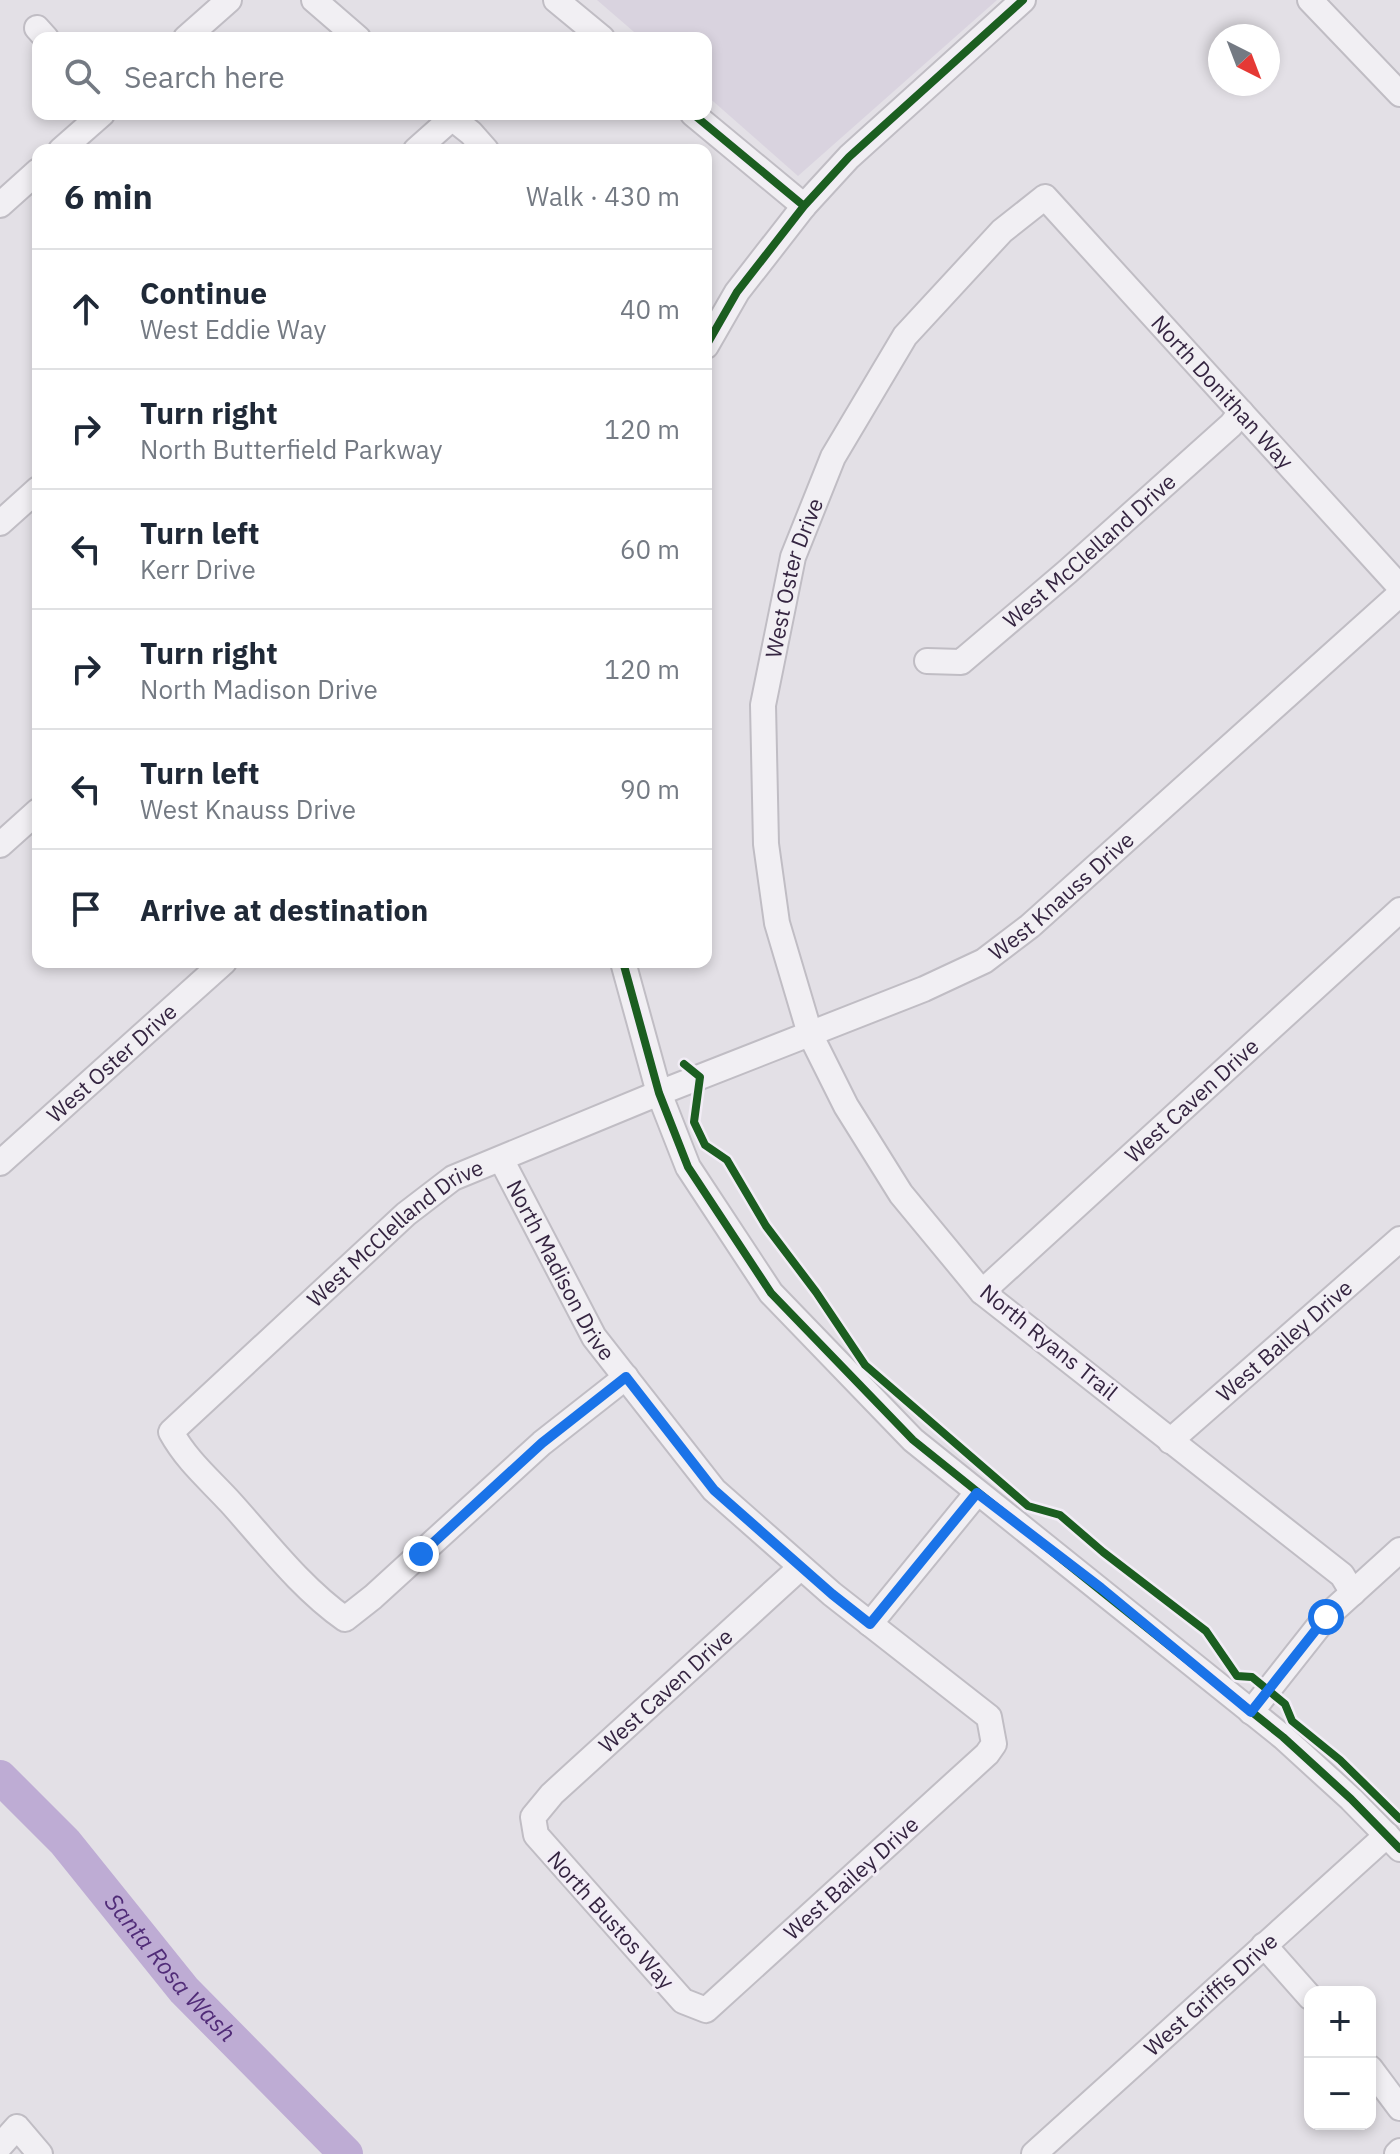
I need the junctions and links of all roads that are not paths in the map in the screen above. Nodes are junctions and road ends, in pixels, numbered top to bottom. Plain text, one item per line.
1 (229, 0) edge
2 (314, 0) edge
3 (556, 0) edge
4 (1023, 0) edge
5 (1310, 0) edge
6 (193, 32) edge
7 (351, 32) edge
8 (595, 32) edge
9 (1400, 94) edge
10 (95, 120) edge
11 (446, 120) edge
12 (455, 120) edge
13 (700, 120) edge
14 (68, 144) edge
15 (422, 144) edge
16 (481, 144) edge
17 (32, 176) edge
18 (1045, 197) joint
19 (0, 205) edge
20 (804, 206) junction
21 (712, 336) edge
22 (1241, 412) junction
23 (32, 494) edge
24 (0, 523) edge
25 (1400, 587) edge
26 (1400, 594) edge
27 (927, 661) dead end
28 (32, 816) edge
29 (0, 845) edge
30 (1400, 910) edge
31 (217, 968) edge
32 (625, 968) edge
33 (810, 1034) junction
34 (659, 1093) junction
35 (501, 1159) junction
36 (0, 1163) edge
37 (1400, 1239) edge
38 (982, 1292) junction
39 (626, 1377) junction
40 (1170, 1441) junction
41 (977, 1493) junction
42 (1400, 1550) edge
43 (801, 1567) junction
44 (1353, 1593) junction
45 (870, 1624) junction
46 (1251, 1712) junction
47 (994, 1744) joint
48 (533, 1817) joint
49 (1394, 1842) edge
50 (1264, 1945) junction
51 (1304, 1990) edge
52 (706, 2010) joint
53 (1376, 2076) edge
54 (1400, 2108) edge
55 (0, 2146) edge
56 (40, 2154) edge
57 (1034, 2154) edge

1 - 6 street
2 - 7 street
3 - 8 street
4 - 20 street
5 - 9 street
10 - 14 street
11 - 15 street
12 - 16 street
13 - 20 street
17 - 19 street
18 - 22 street, North Donithan Way
18 - 33 street, West Oster Drive
20 - 21 street
22 - 25 street, North Donithan Way
22 - 27 street, West McClelland Drive
23 - 24 street
26 - 33 street, West Knauss Drive
28 - 29 street
30 - 38 street, West Caven Drive
31 - 36 street, West Oster Drive
32 - 34 street
33 - 34 street, West Knauss Drive
33 - 38 street, North Ryans Trail
34 - 35 street, West McClelland Drive
34 - 41 street
35 - 39 street, North Madison Drive
35 - 39 street, West McClelland Drive
37 - 40 street, West Bailey Drive
38 - 40 street, North Ryans Trail
39 - 43 street, North Madison Drive
40 - 44 street, North Ryans Trail
41 - 45 street
41 - 46 street
42 - 44 street
43 - 45 street, North Madison Drive
43 - 48 street, West Caven Drive
44 - 46 street
45 - 47 street, North Madison Drive
46 - 49 street
47 - 52 street, West Bailey Drive
48 - 52 street, North Bustos Way
49 - 50 street, West Griffis Drive
50 - 51 street
50 - 57 street, West Griffis Drive
53 - 54 street
55 - 56 street

